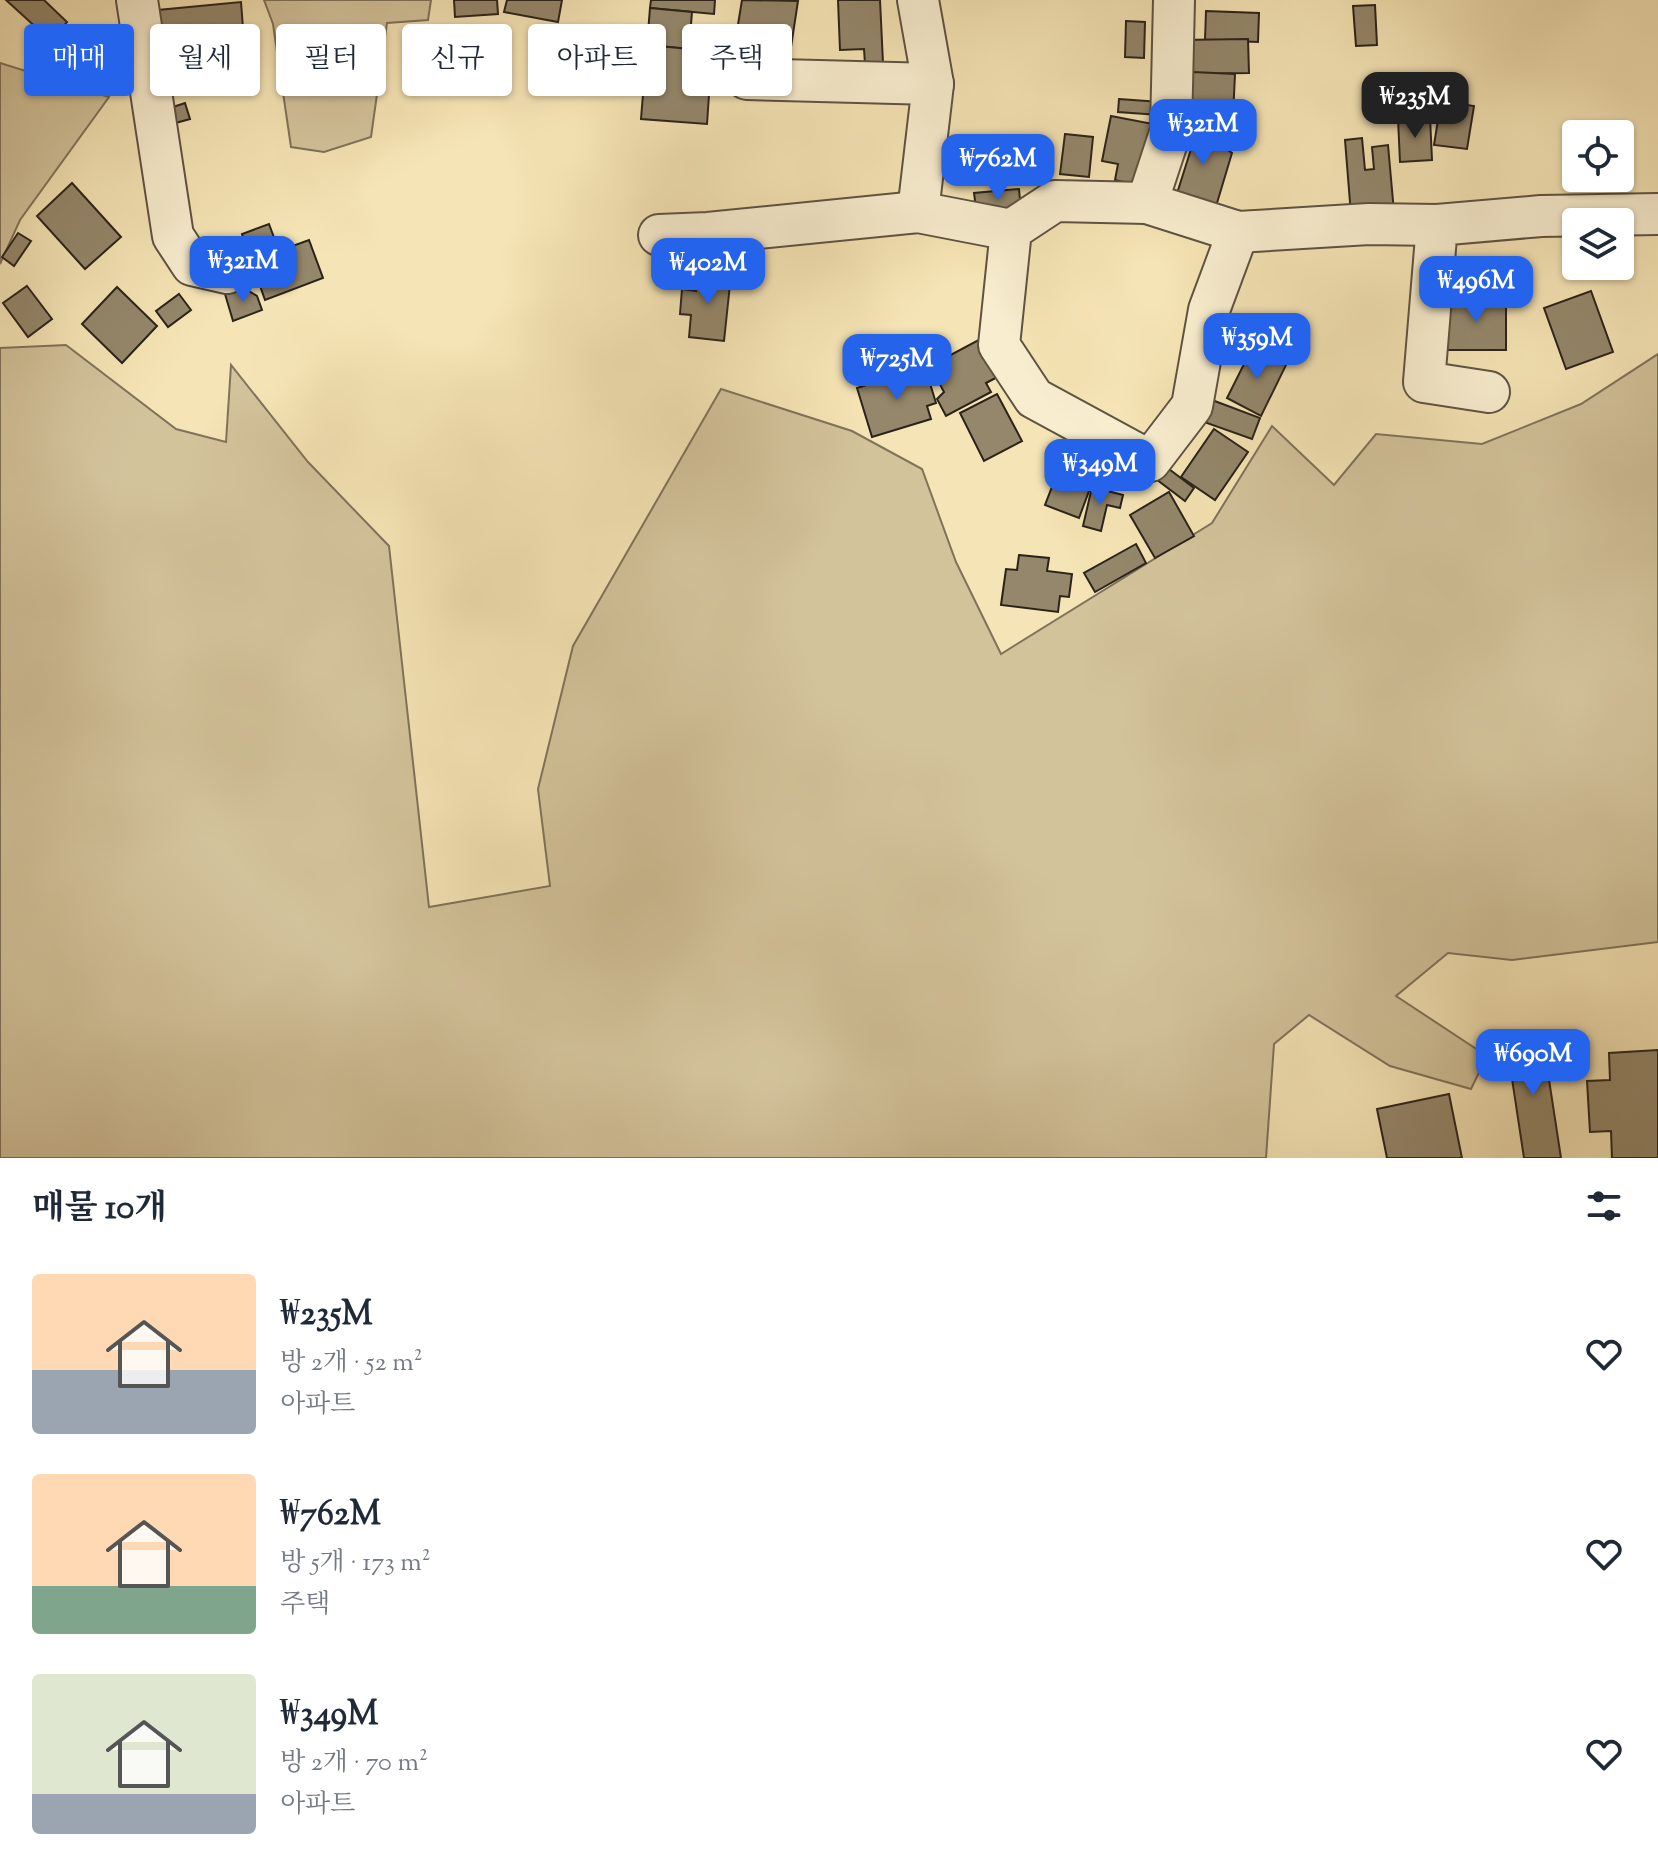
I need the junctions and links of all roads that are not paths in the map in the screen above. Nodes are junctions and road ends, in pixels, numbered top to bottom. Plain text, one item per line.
1 (137, 0) edge
2 (918, 0) edge
3 (1174, 0) edge
4 (792, 80) edge
5 (933, 84) junction
6 (1147, 203) junction
7 (918, 212) junction
8 (1658, 214) edge
9 (1437, 225) junction
10 (1011, 230) junction
11 (1238, 232) junction
12 (659, 235) dead end
13 (227, 273) dead end
14 (1489, 392) dead end

1 - 13 street
2 - 5 street
3 - 6 street
4 - 5 street
5 - 7 street
6 - 10 street
6 - 11 street
7 - 10 street
7 - 12 street
8 - 9 street
9 - 11 street
9 - 14 street
10 - 11 street

